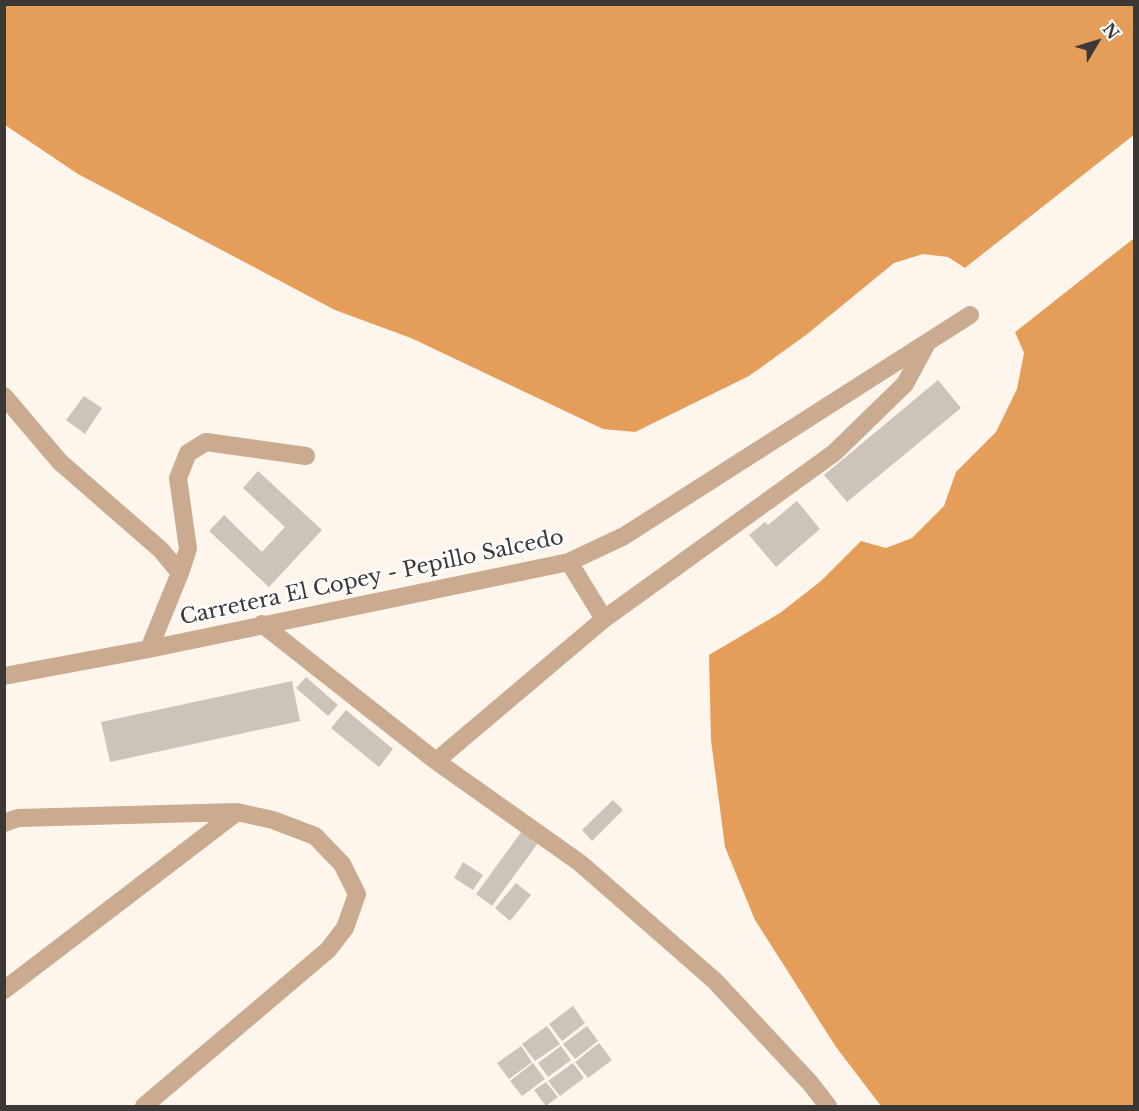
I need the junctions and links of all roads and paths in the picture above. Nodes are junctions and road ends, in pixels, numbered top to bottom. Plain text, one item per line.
1 (969, 315) dead end
2 (927, 342) junction
3 (4, 396) edge
4 (306, 456) dead end
5 (569, 562) junction
6 (180, 573) junction
7 (604, 619) junction
8 (262, 624) junction
9 (149, 649) junction
10 (4, 675) edge
11 (436, 761) junction
12 (237, 812) junction
13 (4, 823) edge
14 (4, 990) edge
15 (144, 1107) edge
16 (828, 1107) edge

1 - 2 street, Carretera El Copey - Pepillo Salcedo
2 - 5 street, Carretera El Copey - Pepillo Salcedo
2 - 7 street
3 - 6 street
4 - 6 street
5 - 7 street
5 - 8 street, Carretera El Copey - Pepillo Salcedo
6 - 9 street
7 - 11 street
8 - 9 street, Carretera El Copey - Pepillo Salcedo
8 - 11 street
9 - 10 street, Carretera El Copey - Pepillo Salcedo
11 - 16 street
12 - 13 street
12 - 14 street
12 - 15 street

